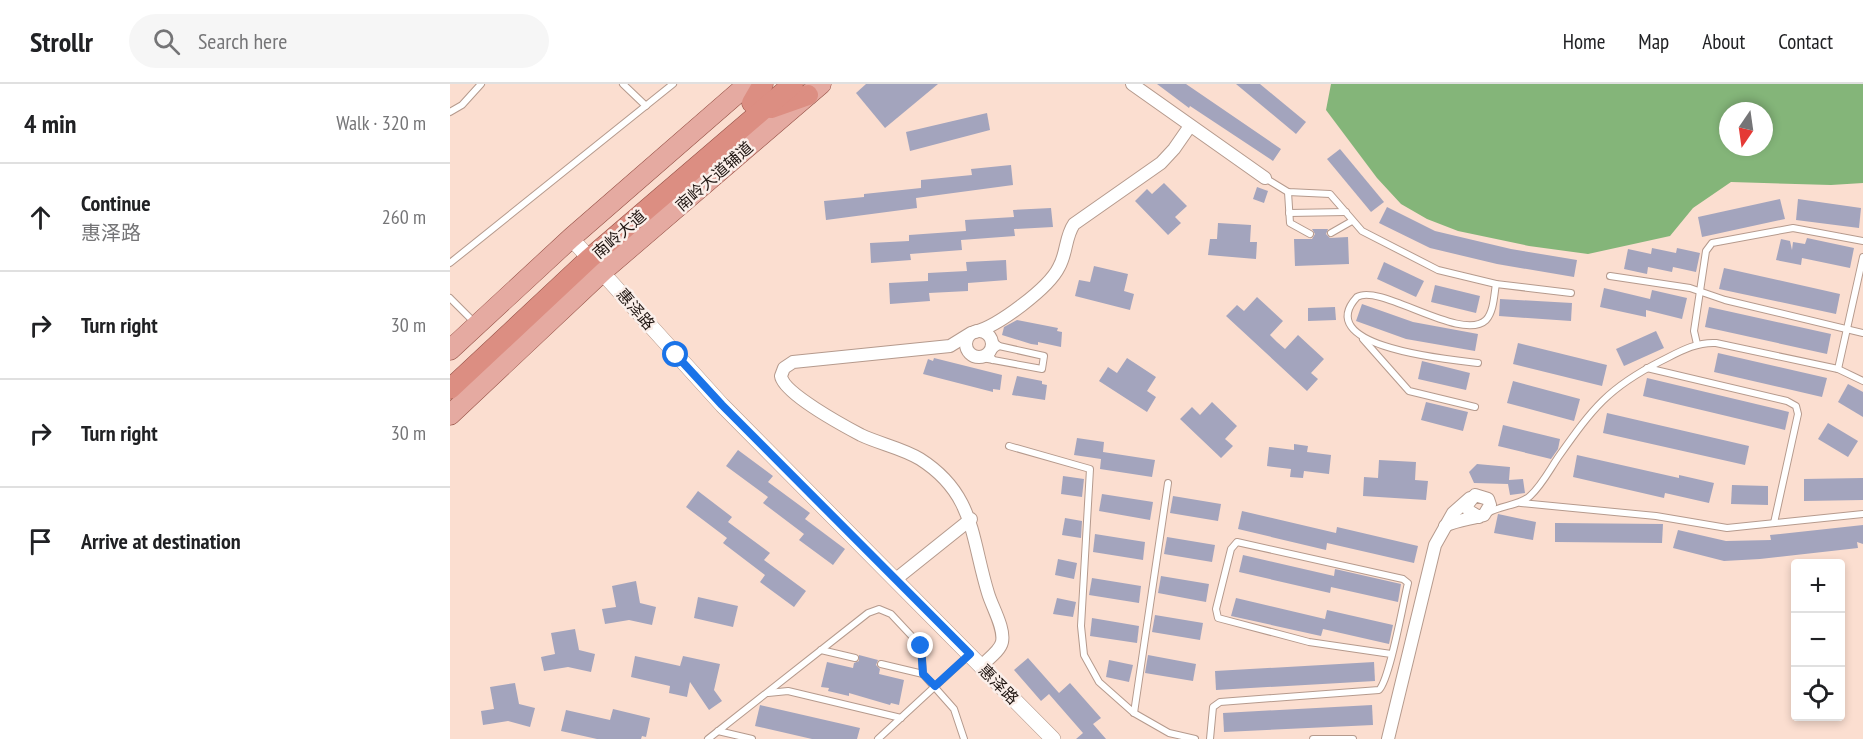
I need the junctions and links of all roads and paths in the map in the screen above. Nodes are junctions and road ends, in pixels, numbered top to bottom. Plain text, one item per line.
1 (481, 84) edge
2 (623, 84) edge
3 (674, 84) edge
4 (748, 84) edge
5 (763, 84) edge
6 (775, 84) edge
7 (1132, 84) edge
8 (807, 88) edge
9 (646, 106) junction
10 (756, 108) junction
11 (450, 112) edge
12 (1190, 126) junction
13 (1265, 178) joint
14 (1288, 192) junction
15 (1346, 212) junction
16 (1289, 213) junction
17 (1352, 221) junction
18 (1332, 233) dead end
19 (1311, 234) dead end
20 (1863, 241) edge
21 (587, 254) junction
22 (1863, 257) edge
23 (450, 263) edge
24 (1610, 276) dead end
25 (1496, 284) junction
26 (1700, 291) junction
27 (1571, 293) dead end
28 (450, 298) edge
29 (996, 324) junction
30 (476, 325) junction
31 (1848, 327) junction
32 (973, 332) junction
33 (1863, 333) edge
34 (1360, 337) junction
35 (1697, 344) junction
36 (950, 346) junction
37 (993, 349) junction
38 (450, 350) edge
39 (974, 356) junction
40 (1478, 363) dead end
41 (1647, 368) junction
42 (1838, 369) junction
43 (450, 372) edge
44 (1863, 381) edge
45 (450, 389) edge
46 (1475, 407) dead end
47 (450, 415) edge
48 (1009, 446) dead end
49 (1168, 483) dead end
50 (1476, 497) junction
51 (1520, 503) junction
52 (1512, 504) junction
53 (1863, 514) edge
54 (1482, 516) junction
55 (970, 519) junction
56 (1774, 523) junction
57 (1445, 526) junction
58 (896, 579) junction
59 (821, 650) junction
60 (970, 654) junction
61 (1391, 654) junction
62 (855, 658) dead end
63 (881, 664) dead end
64 (981, 666) junction
65 (923, 674) junction
66 (784, 678) junction
67 (935, 686) junction
68 (788, 692) junction
69 (762, 696) junction
70 (1134, 713) junction
71 (901, 718) junction
72 (718, 731) junction
73 (708, 739) edge
74 (753, 739) edge
75 (878, 739) edge
76 (964, 739) edge
77 (1053, 739) edge
78 (1196, 739) edge
79 (1210, 739) edge
80 (1313, 739) edge
81 (1353, 739) edge
82 (1388, 739) edge

1 - 11 lane
2 - 9 lane
3 - 9 lane
4 - 21 main road, 南岭大道辅道
5 - 10 highway
6 - 10 highway, 南岭大道
7 - 12 street
8 - 10 highway
8 - 21 main road, 南岭大道辅道
9 - 23 lane
10 - 21 highway, 南岭大道
12 - 13 street
12 - 29 street
13 - 14 lane
14 - 15 lane
14 - 16 lane
15 - 16 lane
15 - 17 lane
16 - 19 lane
17 - 18 lane
17 - 25 lane
20 - 26 lane
21 - 30 main road, 南岭大道辅道
21 - 43 highway, 南岭大道
21 - 45 highway, 南岭大道
21 - 47 main road, 南岭大道辅道
21 - 58 street, 惠泽路
22 - 31 lane
24 - 26 lane
25 - 27 lane
25 - 34 lane
26 - 31 lane
26 - 35 lane
28 - 30 lane
29 - 32 street
29 - 37 street
30 - 38 main road, 南岭大道辅道
31 - 33 lane
31 - 42 lane
32 - 36 street
32 - 37 street
32 - 39 street
34 - 40 lane
34 - 46 lane
35 - 41 lane
35 - 42 lane
36 - 39 street
36 - 55 street
37 - 37 lane
37 - 39 street
41 - 51 lane
41 - 56 lane
42 - 44 lane
48 - 70 lane
49 - 70 lane
50 - 52 lane
50 - 54 street
50 - 54 street
50 - 57 street
51 - 52 lane
51 - 56 lane
52 - 54 lane
53 - 56 lane
54 - 57 street
55 - 58 street
55 - 64 street
57 - 82 street
58 - 60 street, 惠泽路
59 - 62 lane
59 - 65 lane
59 - 66 lane
60 - 64 street, 惠泽路
60 - 67 lane
61 - 61 lane
61 - 79 lane
63 - 65 lane
64 - 77 street, 惠泽路
65 - 67 lane
66 - 68 lane
66 - 69 lane
67 - 71 lane
67 - 76 lane
68 - 69 lane
68 - 71 lane
69 - 72 lane
70 - 78 lane
71 - 75 lane
72 - 73 lane
72 - 74 lane
80 - 81 lane

